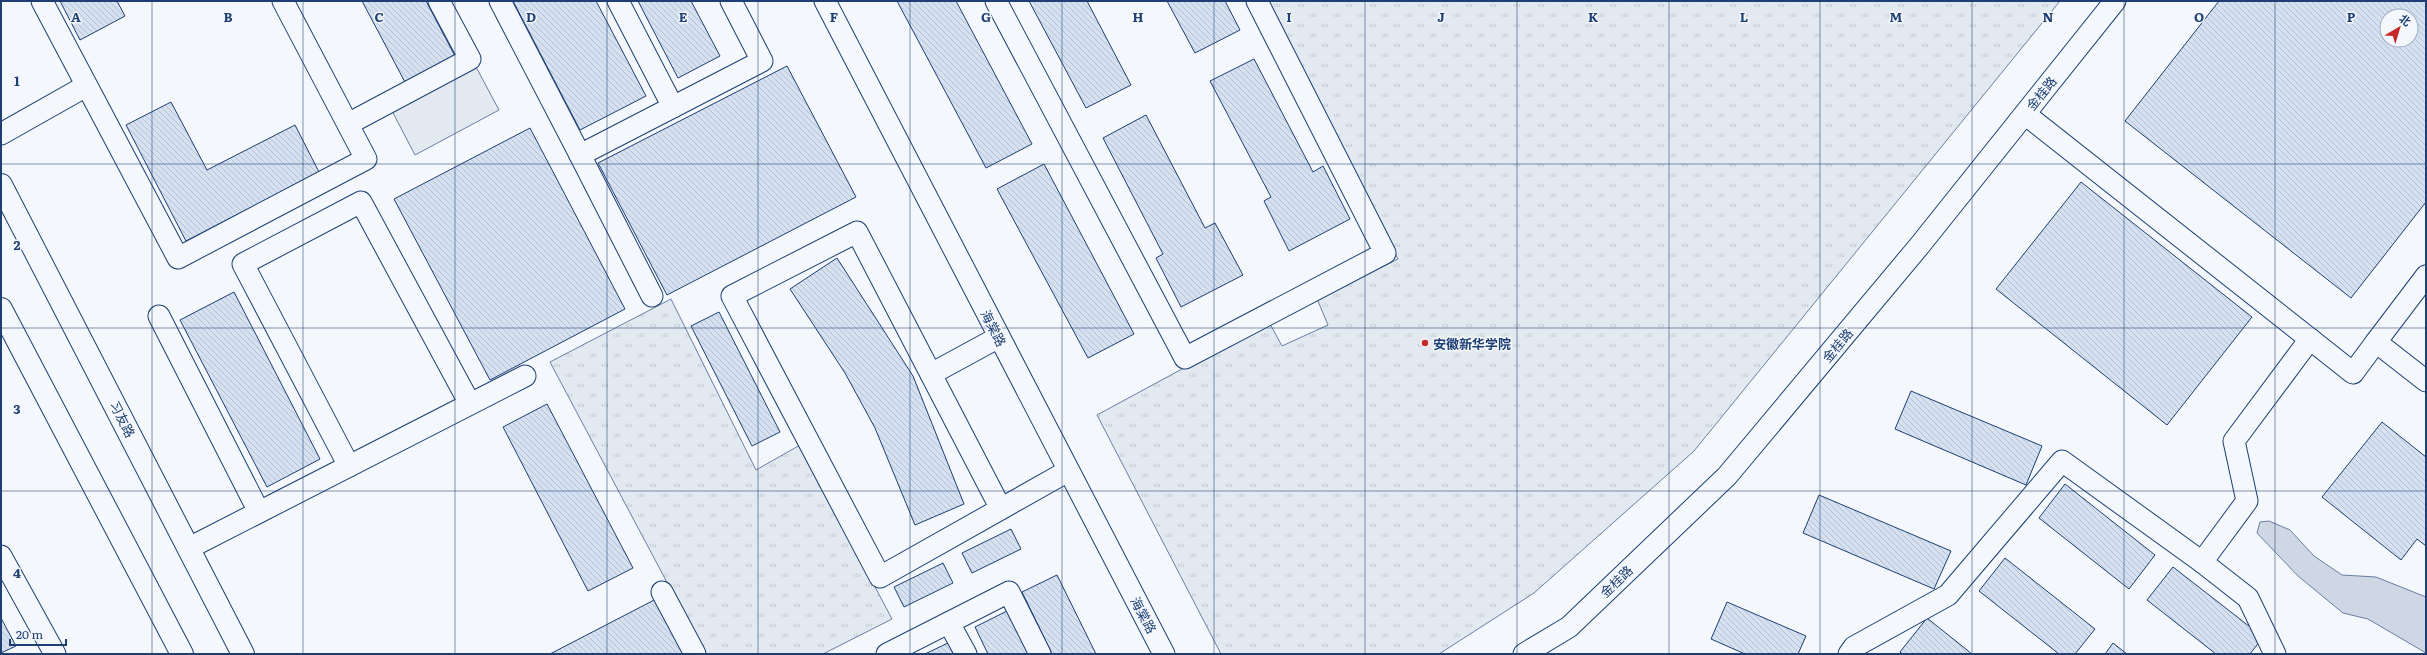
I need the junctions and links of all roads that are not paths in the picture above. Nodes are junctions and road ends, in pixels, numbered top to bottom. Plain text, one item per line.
1 (42, 1) edge
2 (283, 1) edge
3 (439, 1) edge
4 (500, 1) edge
5 (618, 1) edge
6 (731, 1) edge
7 (825, 1) edge
8 (996, 1) edge
9 (1257, 1) edge
10 (2115, 1) edge
11 (86, 86) junction
12 (673, 107) junction
13 (2025, 114) junction
14 (348, 124) junction
15 (1, 134) edge
16 (580, 155) junction
17 (1, 185) edge
18 (2426, 276) edge
19 (652, 296) dead end
20 (1, 309) edge
21 (159, 316) dead end
22 (999, 337) junction
23 (2310, 338) junction
24 (2376, 342) junction
25 (931, 374) junction
26 (526, 376) dead end
27 (2426, 381) edge
28 (470, 404) junction
29 (349, 466) junction
30 (1068, 471) junction
31 (1001, 509) junction
32 (259, 512) junction
33 (189, 548) junction
34 (1, 556) edge
35 (2202, 562) junction
36 (662, 592) dead end
37 (949, 622) junction
38 (55, 654) edge
39 (182, 654) edge
40 (243, 654) edge
41 (695, 654) edge
42 (889, 654) edge
43 (966, 654) edge
44 (1040, 654) edge
45 (1164, 654) edge
46 (1524, 654) edge
47 (1849, 654) edge
48 (2275, 654) edge

1 - 11 street
2 - 14 street
3 - 14 street
4 - 16 street
5 - 12 street
6 - 12 street
7 - 22 street, 海棠路
8 - 9 street
10 - 13 street, 金桂路
11 - 14 street
11 - 15 street
12 - 16 street
13 - 23 street
13 - 46 street, 金桂路
16 - 19 street
17 - 33 main road, 习友路
18 - 24 street
20 - 39 main road
21 - 32 street
22 - 25 street
22 - 30 street, 海棠路
23 - 24 street
23 - 35 street
24 - 27 street
25 - 31 street
25 - 31 street
26 - 28 street
28 - 29 street
28 - 29 street
29 - 32 street
30 - 31 street
30 - 45 street, 海棠路
32 - 33 street
33 - 40 main road, 习友路
34 - 38 street
35 - 47 street
35 - 48 street
36 - 41 street
37 - 42 street
37 - 43 street
37 - 44 street

